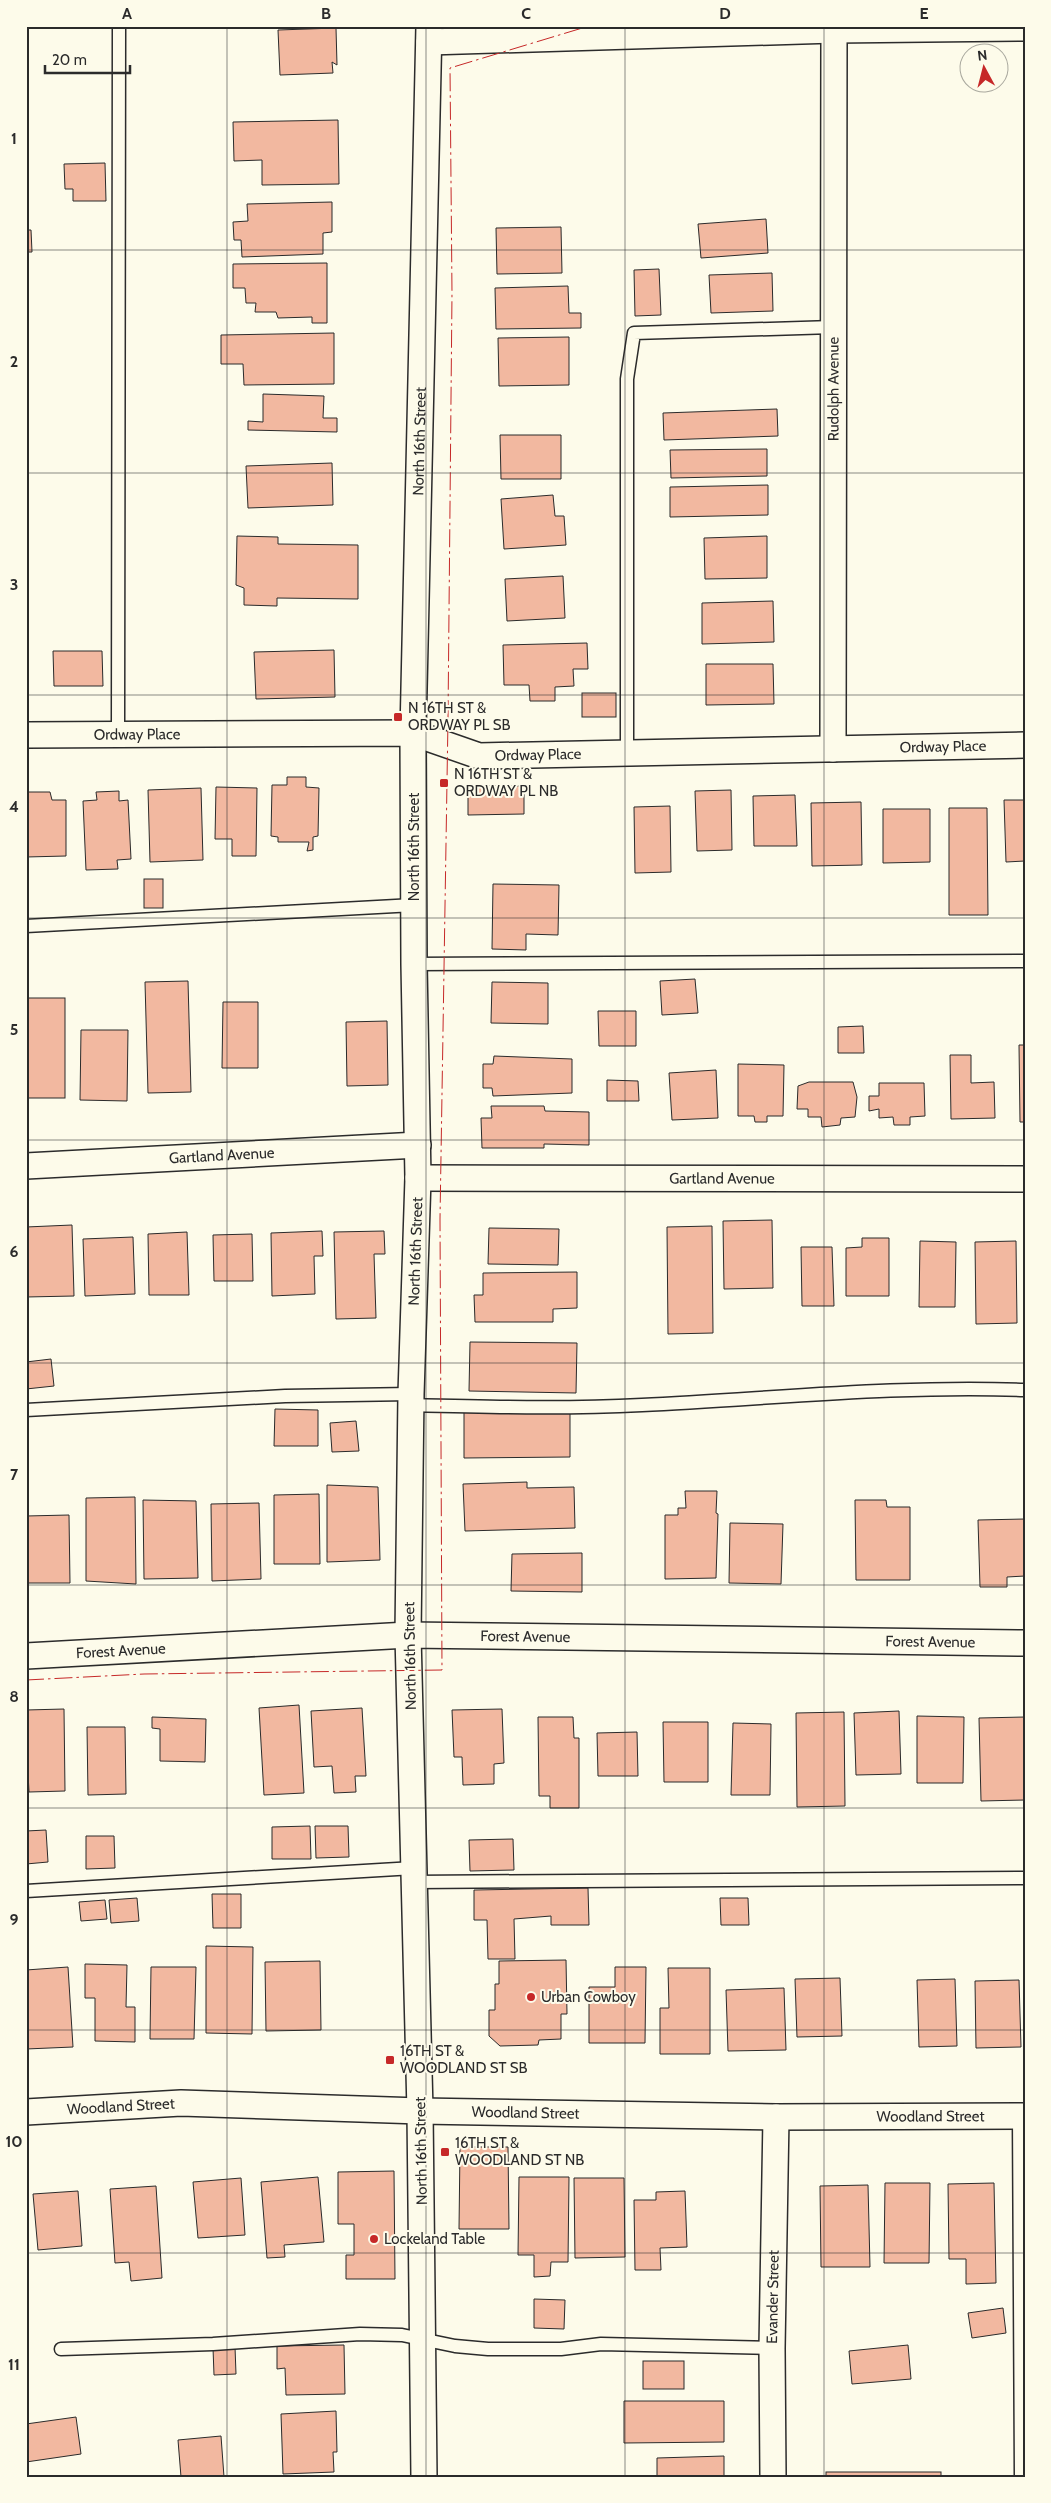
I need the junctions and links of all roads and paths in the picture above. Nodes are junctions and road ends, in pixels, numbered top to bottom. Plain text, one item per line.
1 (119, 26) edge
2 (869, 28) edge
3 (1025, 28) edge
4 (834, 30) junction
5 (429, 34) edge
6 (833, 327) junction
7 (413, 732) junction
8 (26, 735) edge
9 (118, 735) junction
10 (1025, 745) edge
11 (833, 749) junction
12 (627, 752) junction
13 (414, 904) junction
14 (26, 926) edge
15 (1025, 961) edge
16 (414, 964) junction
17 (418, 1145) junction
18 (26, 1166) edge
19 (418, 1178) junction
20 (1025, 1179) edge
21 (1025, 1390) edge
22 (411, 1399) junction
23 (26, 1410) edge
24 (408, 1634) junction
25 (1025, 1643) edge
26 (26, 1656) edge
27 (414, 1875) junction
28 (1025, 1878) edge
29 (26, 1891) edge
30 (420, 2111) junction
31 (26, 2112) edge
32 (1022, 2116) edge
33 (776, 2117) junction
34 (424, 2340) junction
35 (772, 2348) junction
36 (61, 2349) dead end
37 (424, 2477) edge
38 (773, 2477) edge
39 (1021, 2477) edge

1 - 9 lane
2 - 3 street
2 - 4 street
4 - 5 street
4 - 6 street, Rudolph Avenue
5 - 7 street, North 16th Street
6 - 11 street, Rudolph Avenue
6 - 12 lane
7 - 9 street, Ordway Place
7 - 12 street, Ordway Place
7 - 13 street, North 16th Street
8 - 9 street, Ordway Place
10 - 11 street, Ordway Place
11 - 12 street, Ordway Place
13 - 14 lane
13 - 16 street, North 16th Street
15 - 16 lane
16 - 17 street, North 16th Street
17 - 18 street, Gartland Avenue
17 - 19 street, North 16th Street
19 - 20 street, Gartland Avenue
19 - 22 street, North 16th Street
21 - 22 lane
22 - 23 lane
22 - 24 street, North 16th Street
24 - 25 street, Forest Avenue
24 - 26 street, Forest Avenue
24 - 27 street, North 16th Street
27 - 28 lane
27 - 29 lane
27 - 30 street, North 16th Street
30 - 31 street, Woodland Street
30 - 33 street, Woodland Street
30 - 34 street, North 16th Street
32 - 33 street, Woodland Street
32 - 39 lane
33 - 35 street, Evander Street
34 - 35 lane
34 - 36 lane
34 - 37 street, North 16th Street
35 - 38 street, Evander Street

